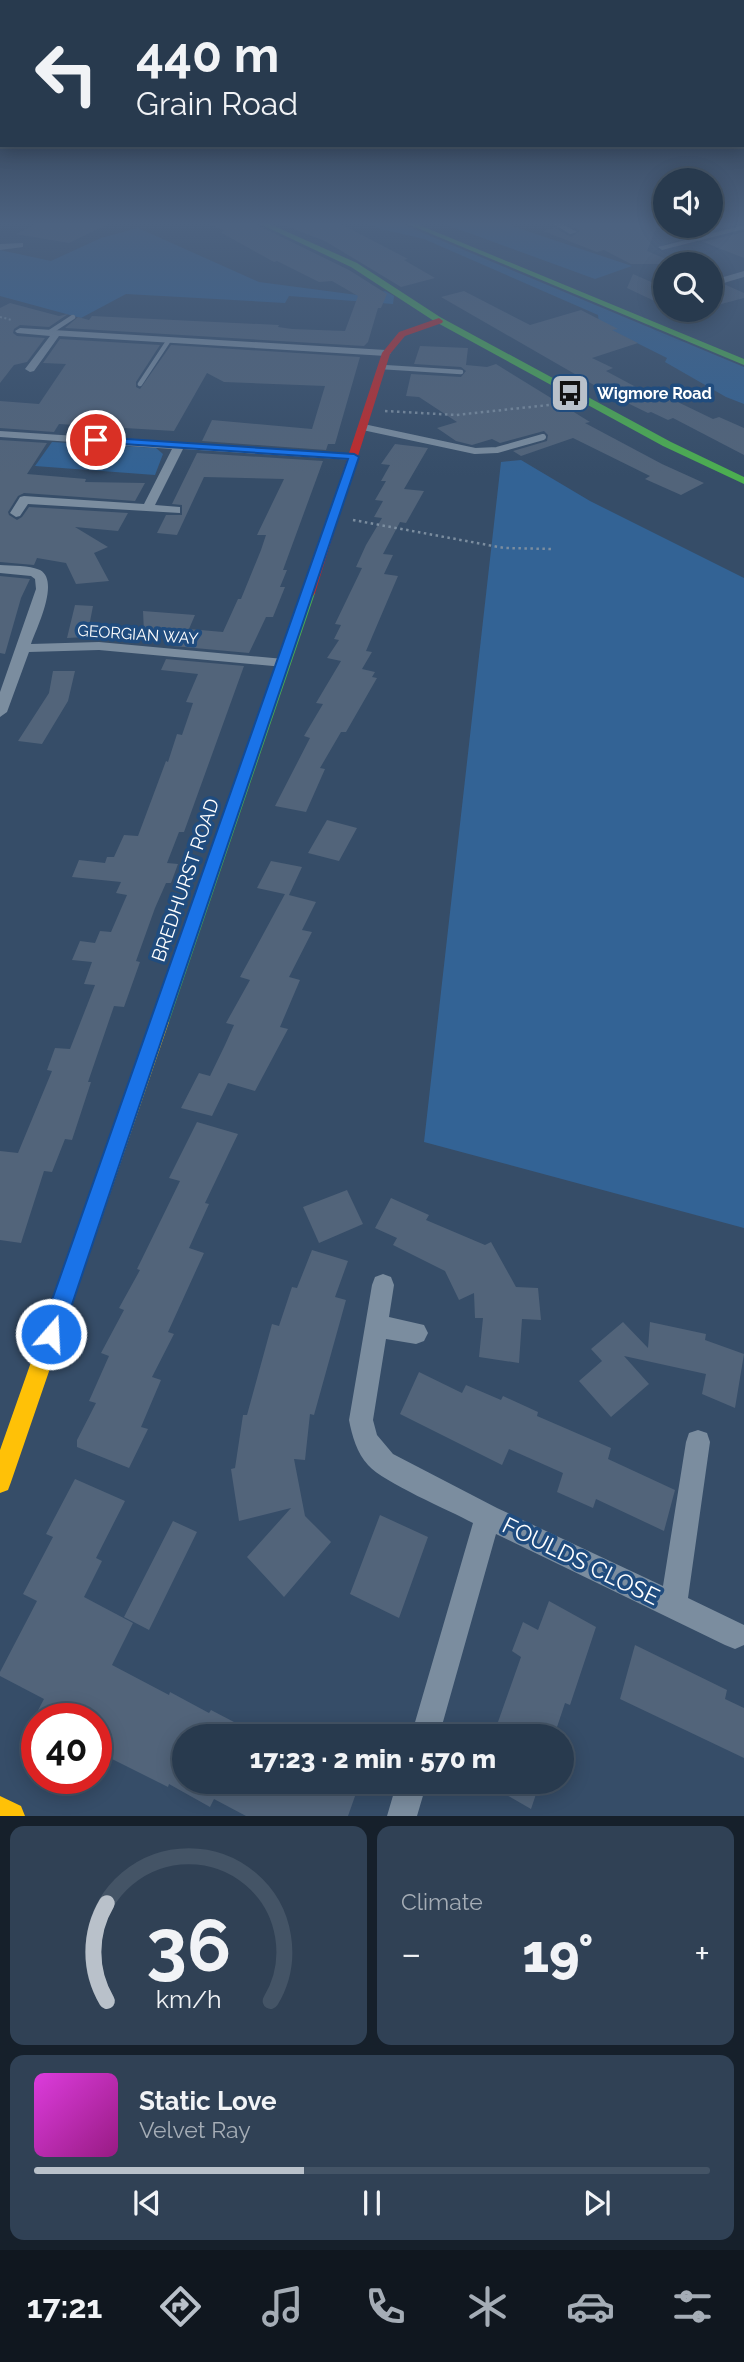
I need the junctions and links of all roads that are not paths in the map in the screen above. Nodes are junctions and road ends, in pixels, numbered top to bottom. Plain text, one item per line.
1 (420, 307) edge
2 (611, 307) edge
3 (636, 307) edge
4 (74, 317) dead end
5 (439, 321) junction
6 (20, 331) dead end
7 (53, 333) junction
8 (169, 340) junction
9 (744, 351) edge
10 (384, 360) junction
11 (744, 362) edge
12 (30, 369) dead end
13 (461, 372) dead end
14 (140, 384) dead end
15 (366, 419) junction
16 (0, 434) edge
17 (543, 437) dead end
18 (179, 446) junction
19 (354, 457) junction
20 (744, 481) edge
21 (148, 508) junction
22 (176, 510) dead end
23 (16, 513) dead end
24 (0, 569) edge
25 (23, 648) junction
26 (284, 663) junction
27 (0, 712) edge
28 (383, 1285) dead end
29 (376, 1326) junction
30 (416, 1333) dead end
31 (698, 1442) dead end
32 (0, 1482) edge
33 (488, 1517) junction
34 (673, 1606) junction
35 (735, 1635) dead end
36 (428, 1724) edge
37 (408, 1794) edge
38 (0, 1810) edge
39 (11, 1816) edge
40 (401, 1816) edge

1 - 5 street
2 - 11 street
3 - 9 street
4 - 7 lane
5 - 10 street, BREDHURST ROAD
5 - 20 street
6 - 7 street
7 - 8 street
7 - 12 street
8 - 10 street
8 - 14 lane
10 - 13 lane
10 - 15 street, BREDHURST ROAD
15 - 17 lane
15 - 19 street, BREDHURST ROAD
16 - 18 street
18 - 19 street
18 - 21 street
19 - 26 street, BREDHURST ROAD
21 - 22 street
21 - 23 street
24 - 25 street
25 - 26 street, GEORGIAN WAY
25 - 27 street
26 - 32 street, BREDHURST ROAD
28 - 29 street, FOULDS CLOSE
29 - 30 street
29 - 33 street, FOULDS CLOSE
31 - 34 street, FOULDS CLOSE
33 - 34 street, FOULDS CLOSE
33 - 36 street, FOULDS CLOSE
34 - 35 street, FOULDS CLOSE
37 - 40 street
38 - 39 street

